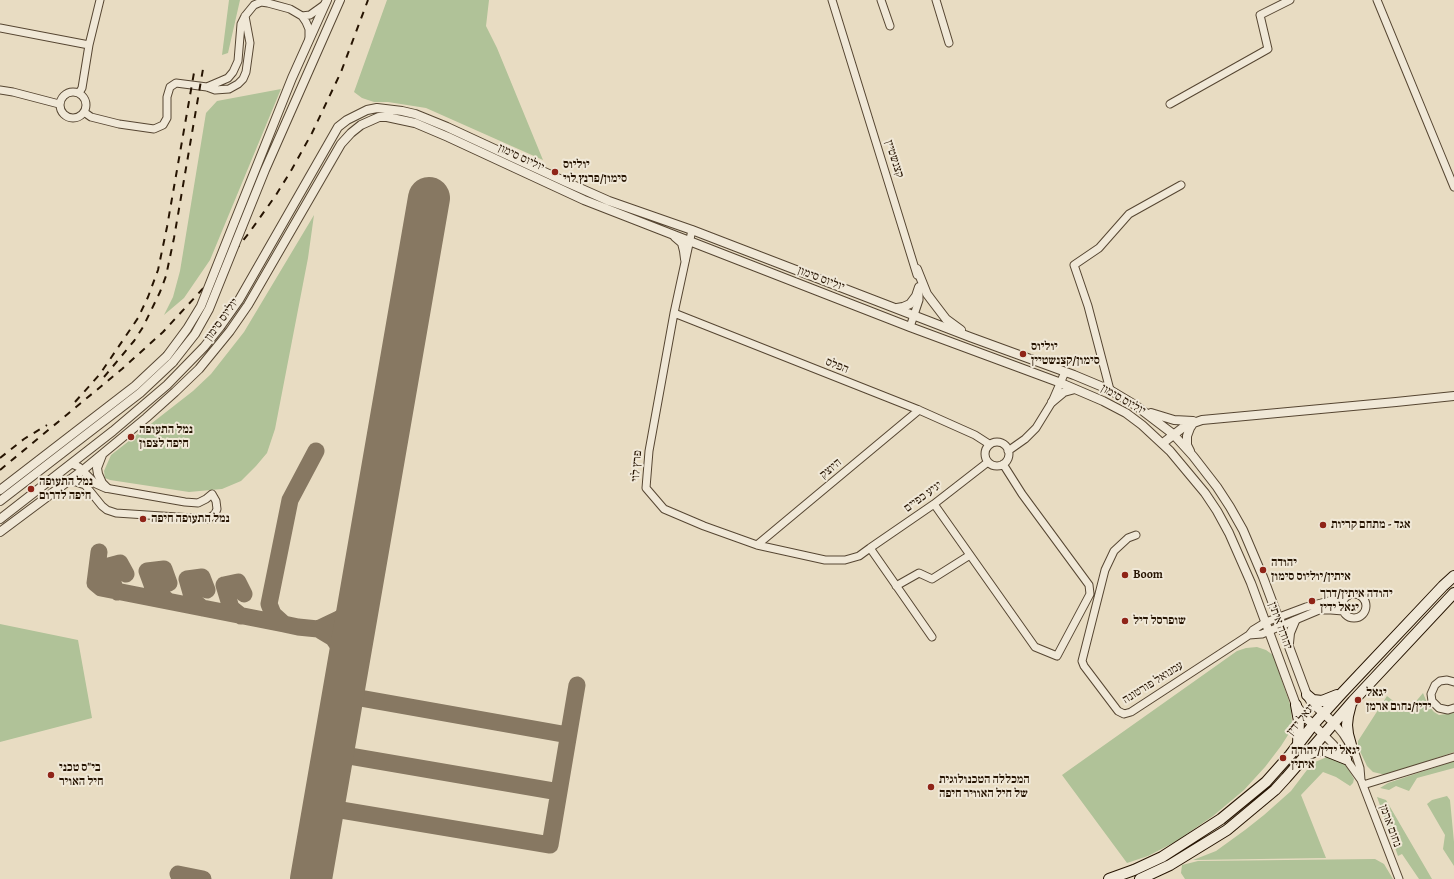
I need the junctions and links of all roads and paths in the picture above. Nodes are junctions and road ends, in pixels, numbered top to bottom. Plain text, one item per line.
1 (100, 0) edge
2 (340, 0) edge
3 (832, 0) edge
4 (881, 0) edge
5 (936, 0) edge
6 (1290, 0) edge
7 (1377, 0) edge
8 (327, 1) edge
9 (244, 16) junction
10 (302, 16) junction
11 (890, 26) dead end
12 (0, 28) edge
13 (309, 39) junction
14 (949, 43) dead end
15 (89, 45) junction
16 (207, 87) junction
17 (0, 90) edge
18 (79, 93) junction
19 (59, 104) junction
20 (1170, 104) dead end
21 (84, 112) junction
22 (1182, 184) dead end
23 (1454, 187) edge
24 (692, 230) junction
25 (671, 234) junction
26 (689, 241) junction
27 (702, 246) junction
28 (685, 258) junction
29 (917, 269) junction
30 (919, 287) junction
31 (894, 308) junction
32 (674, 313) junction
33 (914, 315) junction
34 (910, 326) junction
35 (970, 337) junction
36 (1065, 372) junction
37 (1061, 383) junction
38 (1077, 389) junction
39 (1110, 390) junction
40 (1454, 396) edge
41 (1052, 402) junction
42 (1141, 409) junction
43 (919, 410) junction
44 (1198, 421) junction
45 (1173, 434) junction
46 (1163, 443) junction
47 (989, 444) junction
48 (1008, 451) junction
49 (102, 454) junction
50 (1193, 456) junction
51 (988, 462) junction
52 (72, 464) junction
53 (1003, 464) junction
54 (83, 470) junction
55 (68, 481) junction
56 (107, 488) junction
57 (0, 490) edge
58 (0, 501) edge
59 (934, 504) junction
60 (0, 519) edge
61 (0, 532) edge
62 (1136, 535) dead end
63 (757, 545) junction
64 (870, 548) junction
65 (970, 555) junction
66 (1454, 576) edge
67 (896, 586) junction
68 (1454, 593) edge
69 (1348, 596) junction
70 (1343, 611) junction
71 (1279, 617) junction
72 (1295, 621) junction
73 (1266, 622) junction
74 (1282, 626) junction
75 (1269, 630) junction
76 (1249, 635) junction
77 (932, 637) dead end
78 (1289, 644) junction
79 (1454, 682) edge
80 (1342, 693) junction
81 (1307, 695) junction
82 (1353, 701) junction
83 (1296, 705) junction
84 (1454, 708) edge
85 (1323, 713) junction
86 (1334, 723) junction
87 (1313, 725) junction
88 (1324, 735) junction
89 (1298, 745) junction
90 (1351, 745) junction
91 (1307, 755) junction
92 (1454, 757) edge
93 (1346, 759) junction
94 (1362, 782) junction
95 (1109, 879) edge
96 (1140, 879) edge
97 (1398, 879) edge

1 - 15 street
2 - 58 street, bridge
3 - 29 street, קצנשטיין
4 - 11 street
5 - 14 street
6 - 20 street
7 - 23 street
8 - 10 street
8 - 13 street
9 - 10 street
9 - 16 street
9 - 16 street
10 - 13 street
12 - 15 street
13 - 57 street, bridge
15 - 18 street
16 - 21 street
17 - 19 street
18 - 19 street
18 - 21 street
19 - 21 street
22 - 39 street
24 - 26 street, פרץ לוי
24 - 31 street, יוליוס סימון
24 - 52 street, יוליוס סימון
25 - 26 street, יוליוס סימון
25 - 28 street
25 - 49 street, יוליוס סימון
26 - 27 street, יוליוס סימון
26 - 28 street, פרץ לוי
27 - 28 street
27 - 34 street, יוליוס סימון
28 - 32 street, פרץ לוי
29 - 30 street, קצנשטיין
29 - 35 street
30 - 31 street
30 - 33 street, קצנשטיין
31 - 33 street, יוליוס סימון
32 - 43 street, הפלס
32 - 63 street, פרץ לוי
33 - 34 street, קצנשטיין
33 - 35 street, יוליוס סימון
34 - 37 street, יוליוס סימון
35 - 36 street, יוליוס סימון
36 - 37 street
36 - 39 street, יוליוס סימון
37 - 38 street, יוליוס סימון
37 - 41 street
38 - 41 street
38 - 46 street, יוליוס סימון
39 - 42 street, יוליוס סימון
40 - 44 street
41 - 48 street
42 - 44 street
42 - 45 street, יוליוס סימון
43 - 47 street, הפלס
43 - 63 street, היוצק
44 - 45 street
44 - 50 street
45 - 46 street
45 - 50 street, יהודה איתין
46 - 73 street, יהודה איתין
47 - 48 street
47 - 51 street
48 - 53 street
49 - 54 street, יוליוס סימון
49 - 56 street
50 - 71 street, יהודה איתין
51 - 53 street
51 - 59 street, יגיע כפיים
52 - 54 street
52 - 60 street, יוליוס סימון
53 - 65 street
54 - 55 street, יוליוס סימון
54 - 56 street
55 - 56 street
55 - 61 street, יוליוס סימון
59 - 64 street, יגיע כפיים
59 - 65 street
62 - 76 street, עמנואל פורטונה
63 - 64 street, פרץ לוי
64 - 67 street
65 - 67 street
66 - 80 main road, יגאל ידין
67 - 77 street
68 - 82 main road
69 - 70 street
69 - 70 street
69 - 71 street, עמנואל פורטונה
70 - 72 street, עמנואל פורטונה
71 - 73 street, עמנואל פורטונה
71 - 74 street, יהודה איתין
72 - 74 street, עמנואל פורטונה
72 - 78 street
73 - 75 street, יהודה איתין
73 - 76 street, עמנואל פורטונה
74 - 75 street, עמנואל פורטונה
74 - 78 street, יהודה איתין
75 - 76 street, עמנואל פורטונה
75 - 83 street, יהודה איתין
78 - 81 street, יהודה איתין
79 - 84 street
80 - 81 main road
80 - 85 main road, יגאל ידין
81 - 85 street, יהודה איתין
82 - 86 main road
82 - 90 main road
83 - 87 street, יהודה איתין
83 - 89 main road
85 - 86 street, יהודה איתין
85 - 87 main road, יגאל ידין
86 - 88 main road
86 - 90 street, נחום ארמן
87 - 88 street, יהודה איתין
87 - 89 main road, יגאל ידין
88 - 91 main road
88 - 93 street, נחום ארמן
89 - 95 main road, יגאל ידין
90 - 94 street, נחום ארמן
91 - 93 main road
91 - 96 main road
92 - 94 street
93 - 94 street, נחום ארמן
94 - 97 street, נחום ארמן

